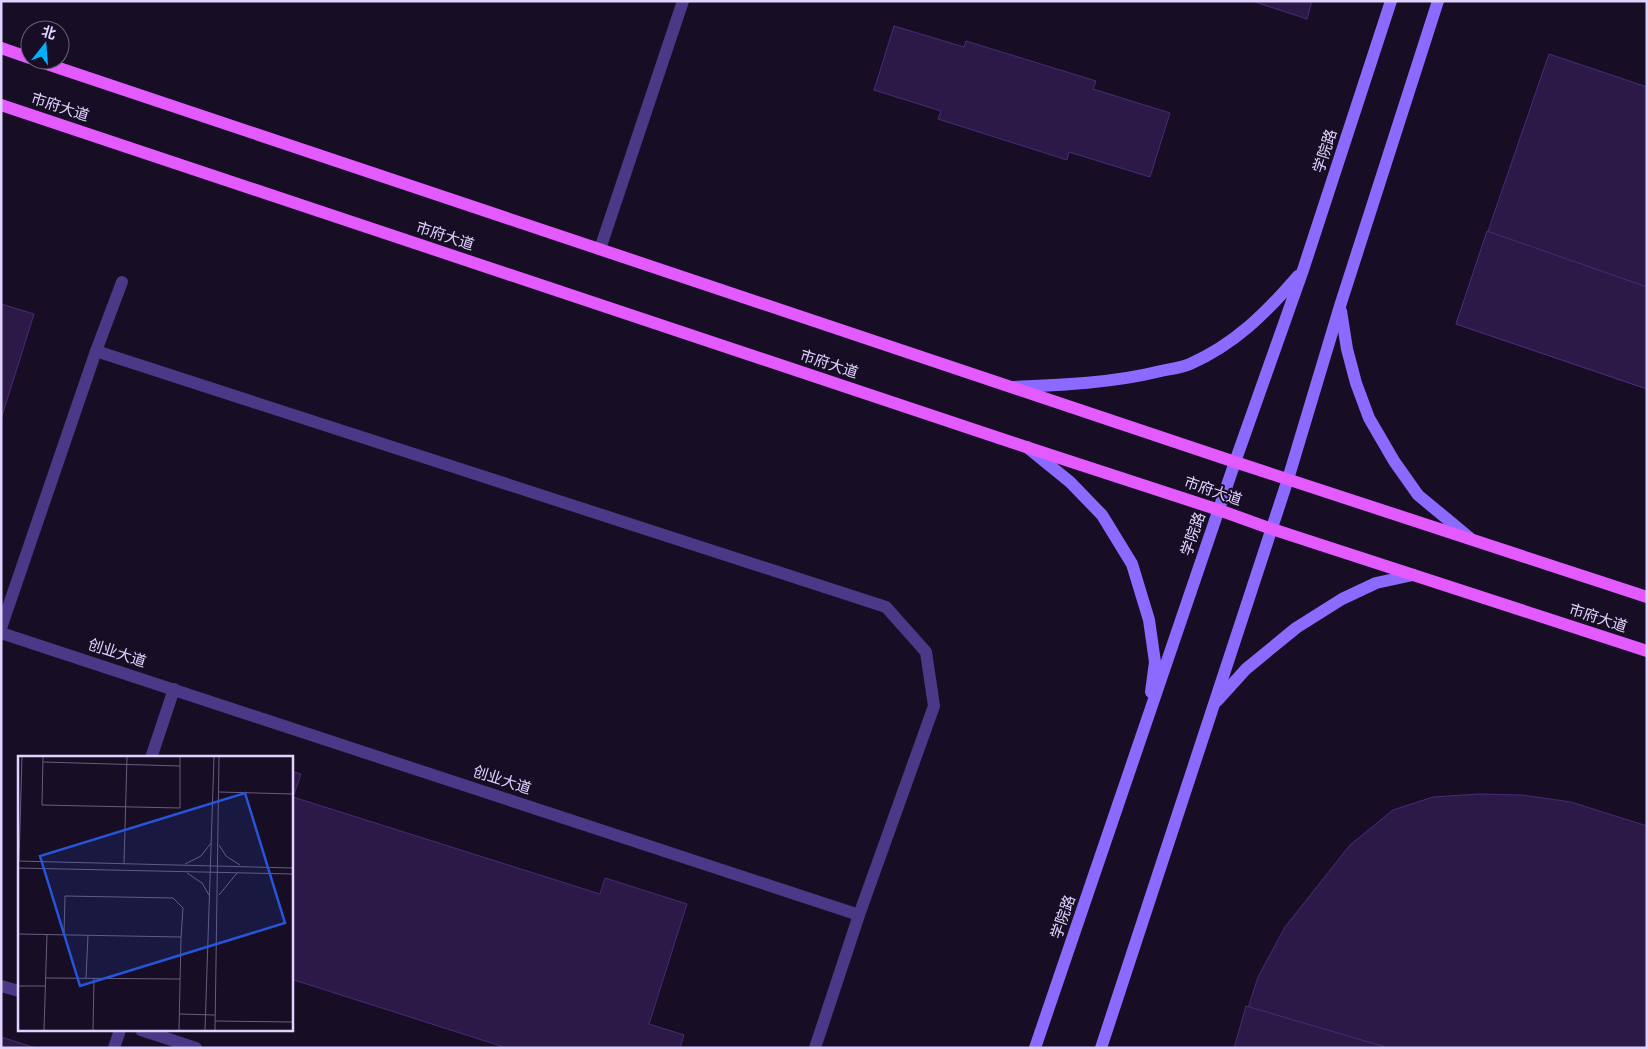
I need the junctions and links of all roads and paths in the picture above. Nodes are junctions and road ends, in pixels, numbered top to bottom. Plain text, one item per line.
1 (683, 1) edge
2 (1391, 1) edge
3 (1438, 1) edge
4 (1, 48) edge
5 (20, 55) edge
6 (65, 70) edge
7 (1, 105) edge
8 (600, 250) junction
9 (1304, 270) junction
10 (122, 282) dead end
11 (1340, 306) junction
12 (96, 351) junction
13 (1012, 387) junction
14 (1026, 447) junction
15 (1235, 462) junction
16 (1288, 479) junction
17 (1219, 510) junction
18 (1272, 529) junction
19 (1471, 539) junction
20 (1413, 575) junction
21 (1647, 597) edge
22 (1, 628) edge
23 (1, 633) edge
24 (1647, 651) edge
25 (174, 689) junction
26 (1214, 704) junction
27 (1147, 722) junction
28 (152, 756) edge
29 (859, 915) junction
30 (1, 986) edge
31 (18, 991) edge
32 (119, 1032) edge
33 (147, 1032) edge
34 (114, 1048) edge
35 (196, 1048) edge
36 (816, 1048) edge
37 (1035, 1048) edge
38 (1101, 1048) edge

1 - 8 street
2 - 9 main road, 学院路
3 - 11 main road
4 - 5 main road
6 - 8 main road
7 - 14 main road, 市府大道
8 - 13 main road
9 - 13 main road
9 - 15 main road, 学院路
10 - 12 street
11 - 16 main road
11 - 19 main road
12 - 22 street
12 - 29 street
13 - 15 main road
14 - 17 main road, 市府大道
14 - 27 main road
15 - 16 main road
15 - 17 main road, 学院路
16 - 18 main road
16 - 19 main road
17 - 18 main road, 市府大道
17 - 27 main road, 学院路
18 - 20 main road, 市府大道
18 - 26 main road
19 - 21 main road
20 - 24 main road, 市府大道
20 - 26 main road
23 - 25 street, 创业大道
25 - 28 street
25 - 29 street, 创业大道
26 - 38 main road
27 - 37 main road, 学院路
29 - 36 street
30 - 31 street
32 - 34 street
33 - 35 street

